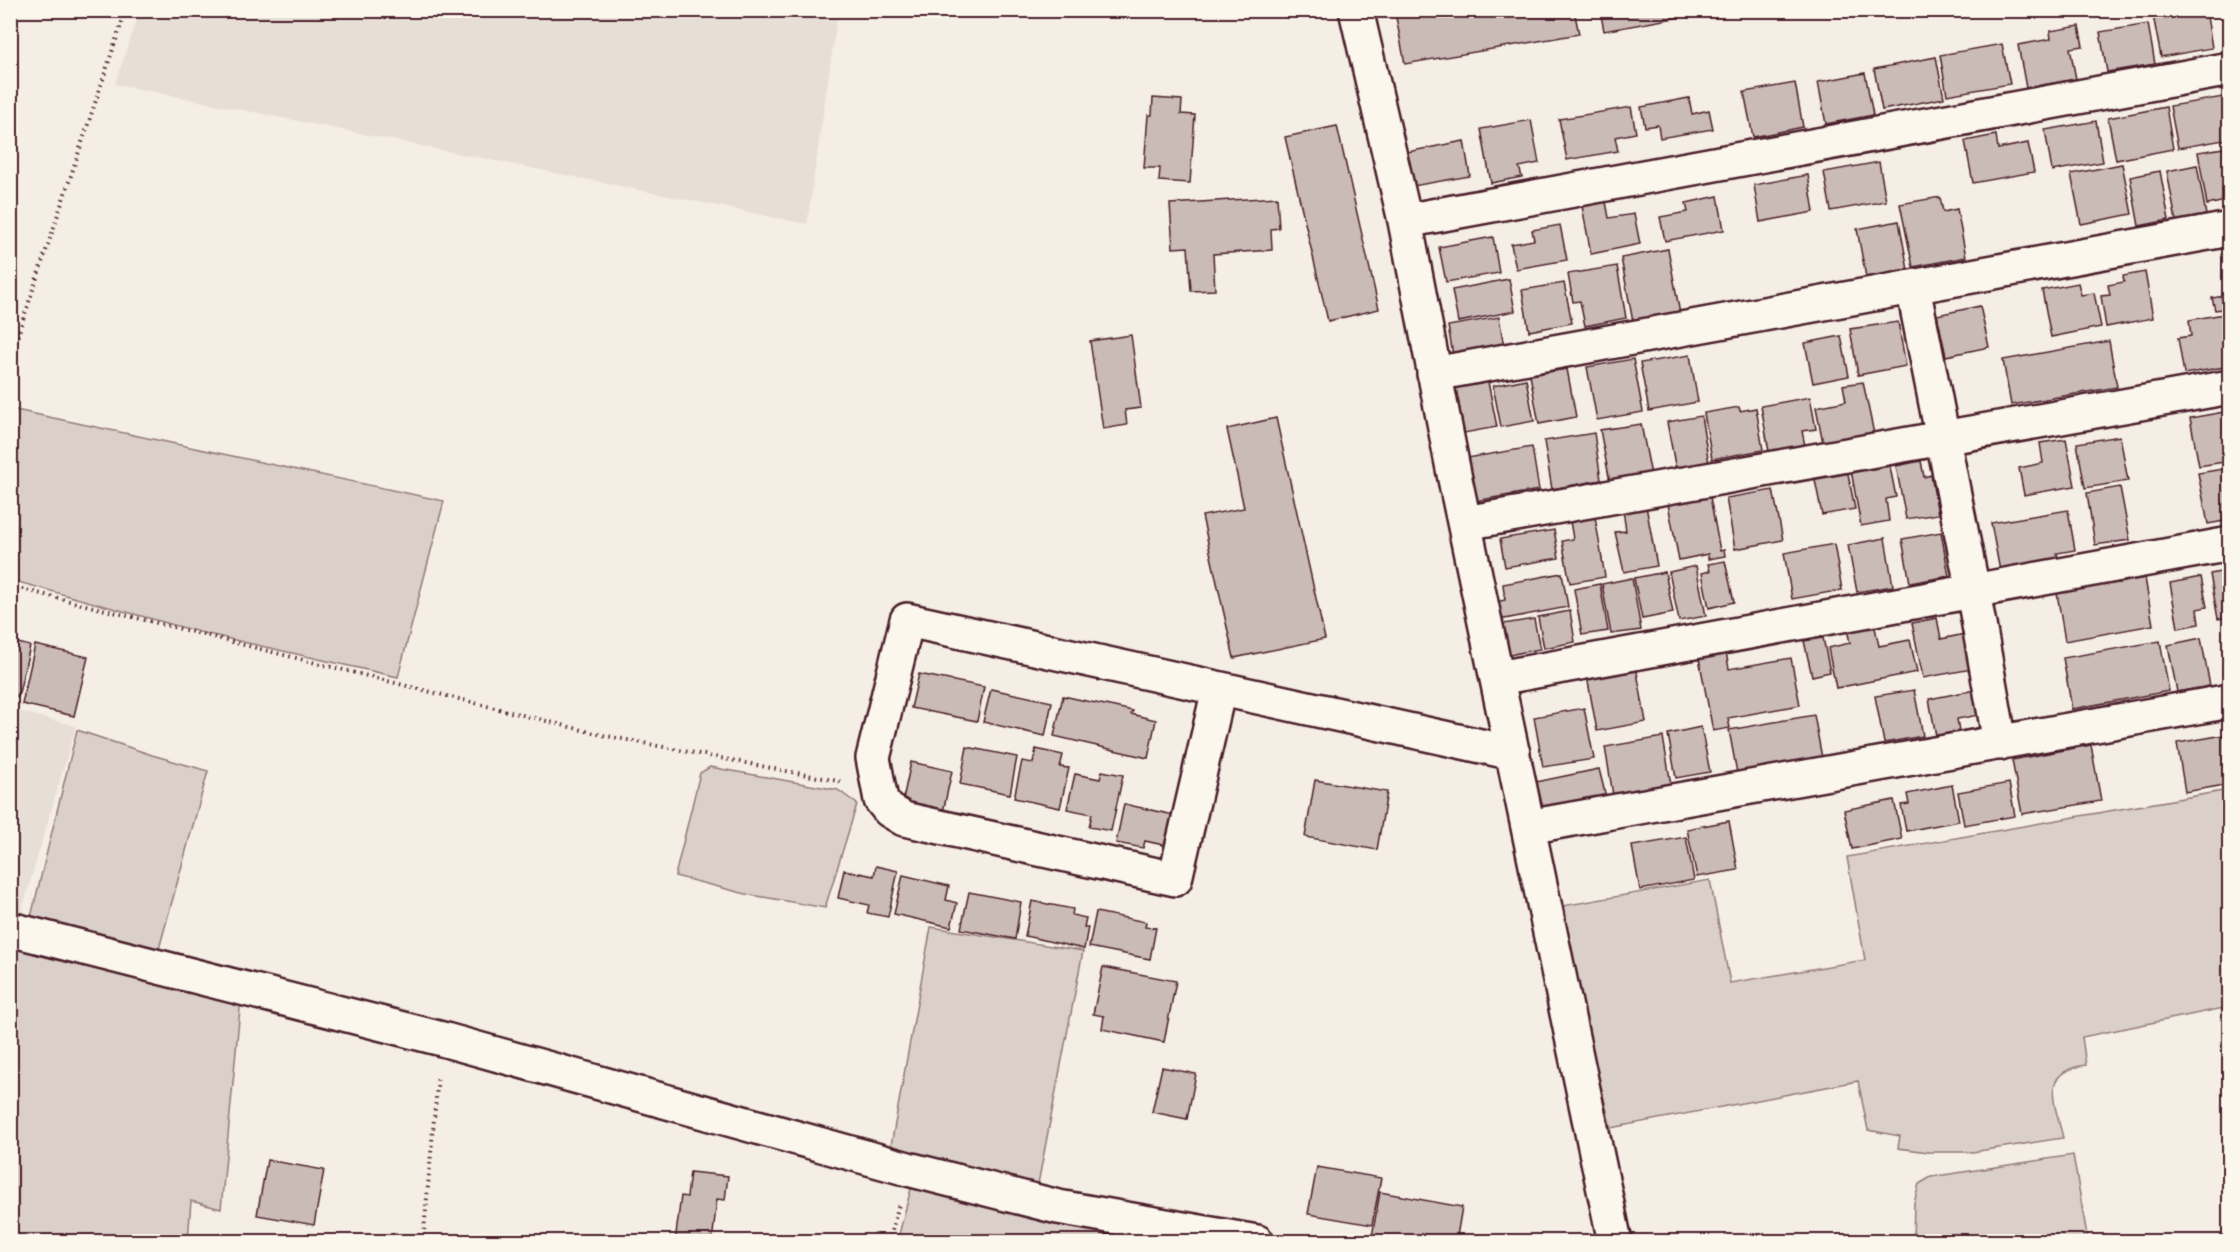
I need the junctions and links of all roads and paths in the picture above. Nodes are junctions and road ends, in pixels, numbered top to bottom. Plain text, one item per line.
1 (126, 10) edge
2 (1356, 10) edge
3 (2229, 69) edge
4 (1405, 221) junction
5 (2229, 229) edge
6 (1913, 287) junction
7 (10, 359) edge
8 (1434, 374) junction
9 (2229, 387) edge
10 (1942, 438) junction
11 (1465, 523) junction
12 (2229, 544) edge
13 (10, 586) edge
14 (1973, 591) junction
15 (1498, 678) junction
16 (1219, 688) junction
17 (2229, 701) edge
18 (2000, 743) junction
19 (1513, 753) junction
20 (879, 789) junction
21 (1528, 828) junction
22 (10, 929) edge
23 (442, 1039) junction
24 (423, 1242) edge
25 (1257, 1242) edge
26 (1615, 1242) edge

1 - 7 path
2 - 4 street
3 - 4 street
4 - 8 street
5 - 6 street
6 - 8 street
6 - 10 street
8 - 11 street
9 - 10 street
10 - 11 street
10 - 14 street
11 - 15 street
12 - 14 street
13 - 20 path
14 - 15 street
14 - 18 street
15 - 19 street
16 - 19 street
16 - 20 street
16 - 20 street
17 - 18 street
18 - 21 street
19 - 21 street
21 - 26 street
22 - 23 street
23 - 24 path
23 - 25 street

